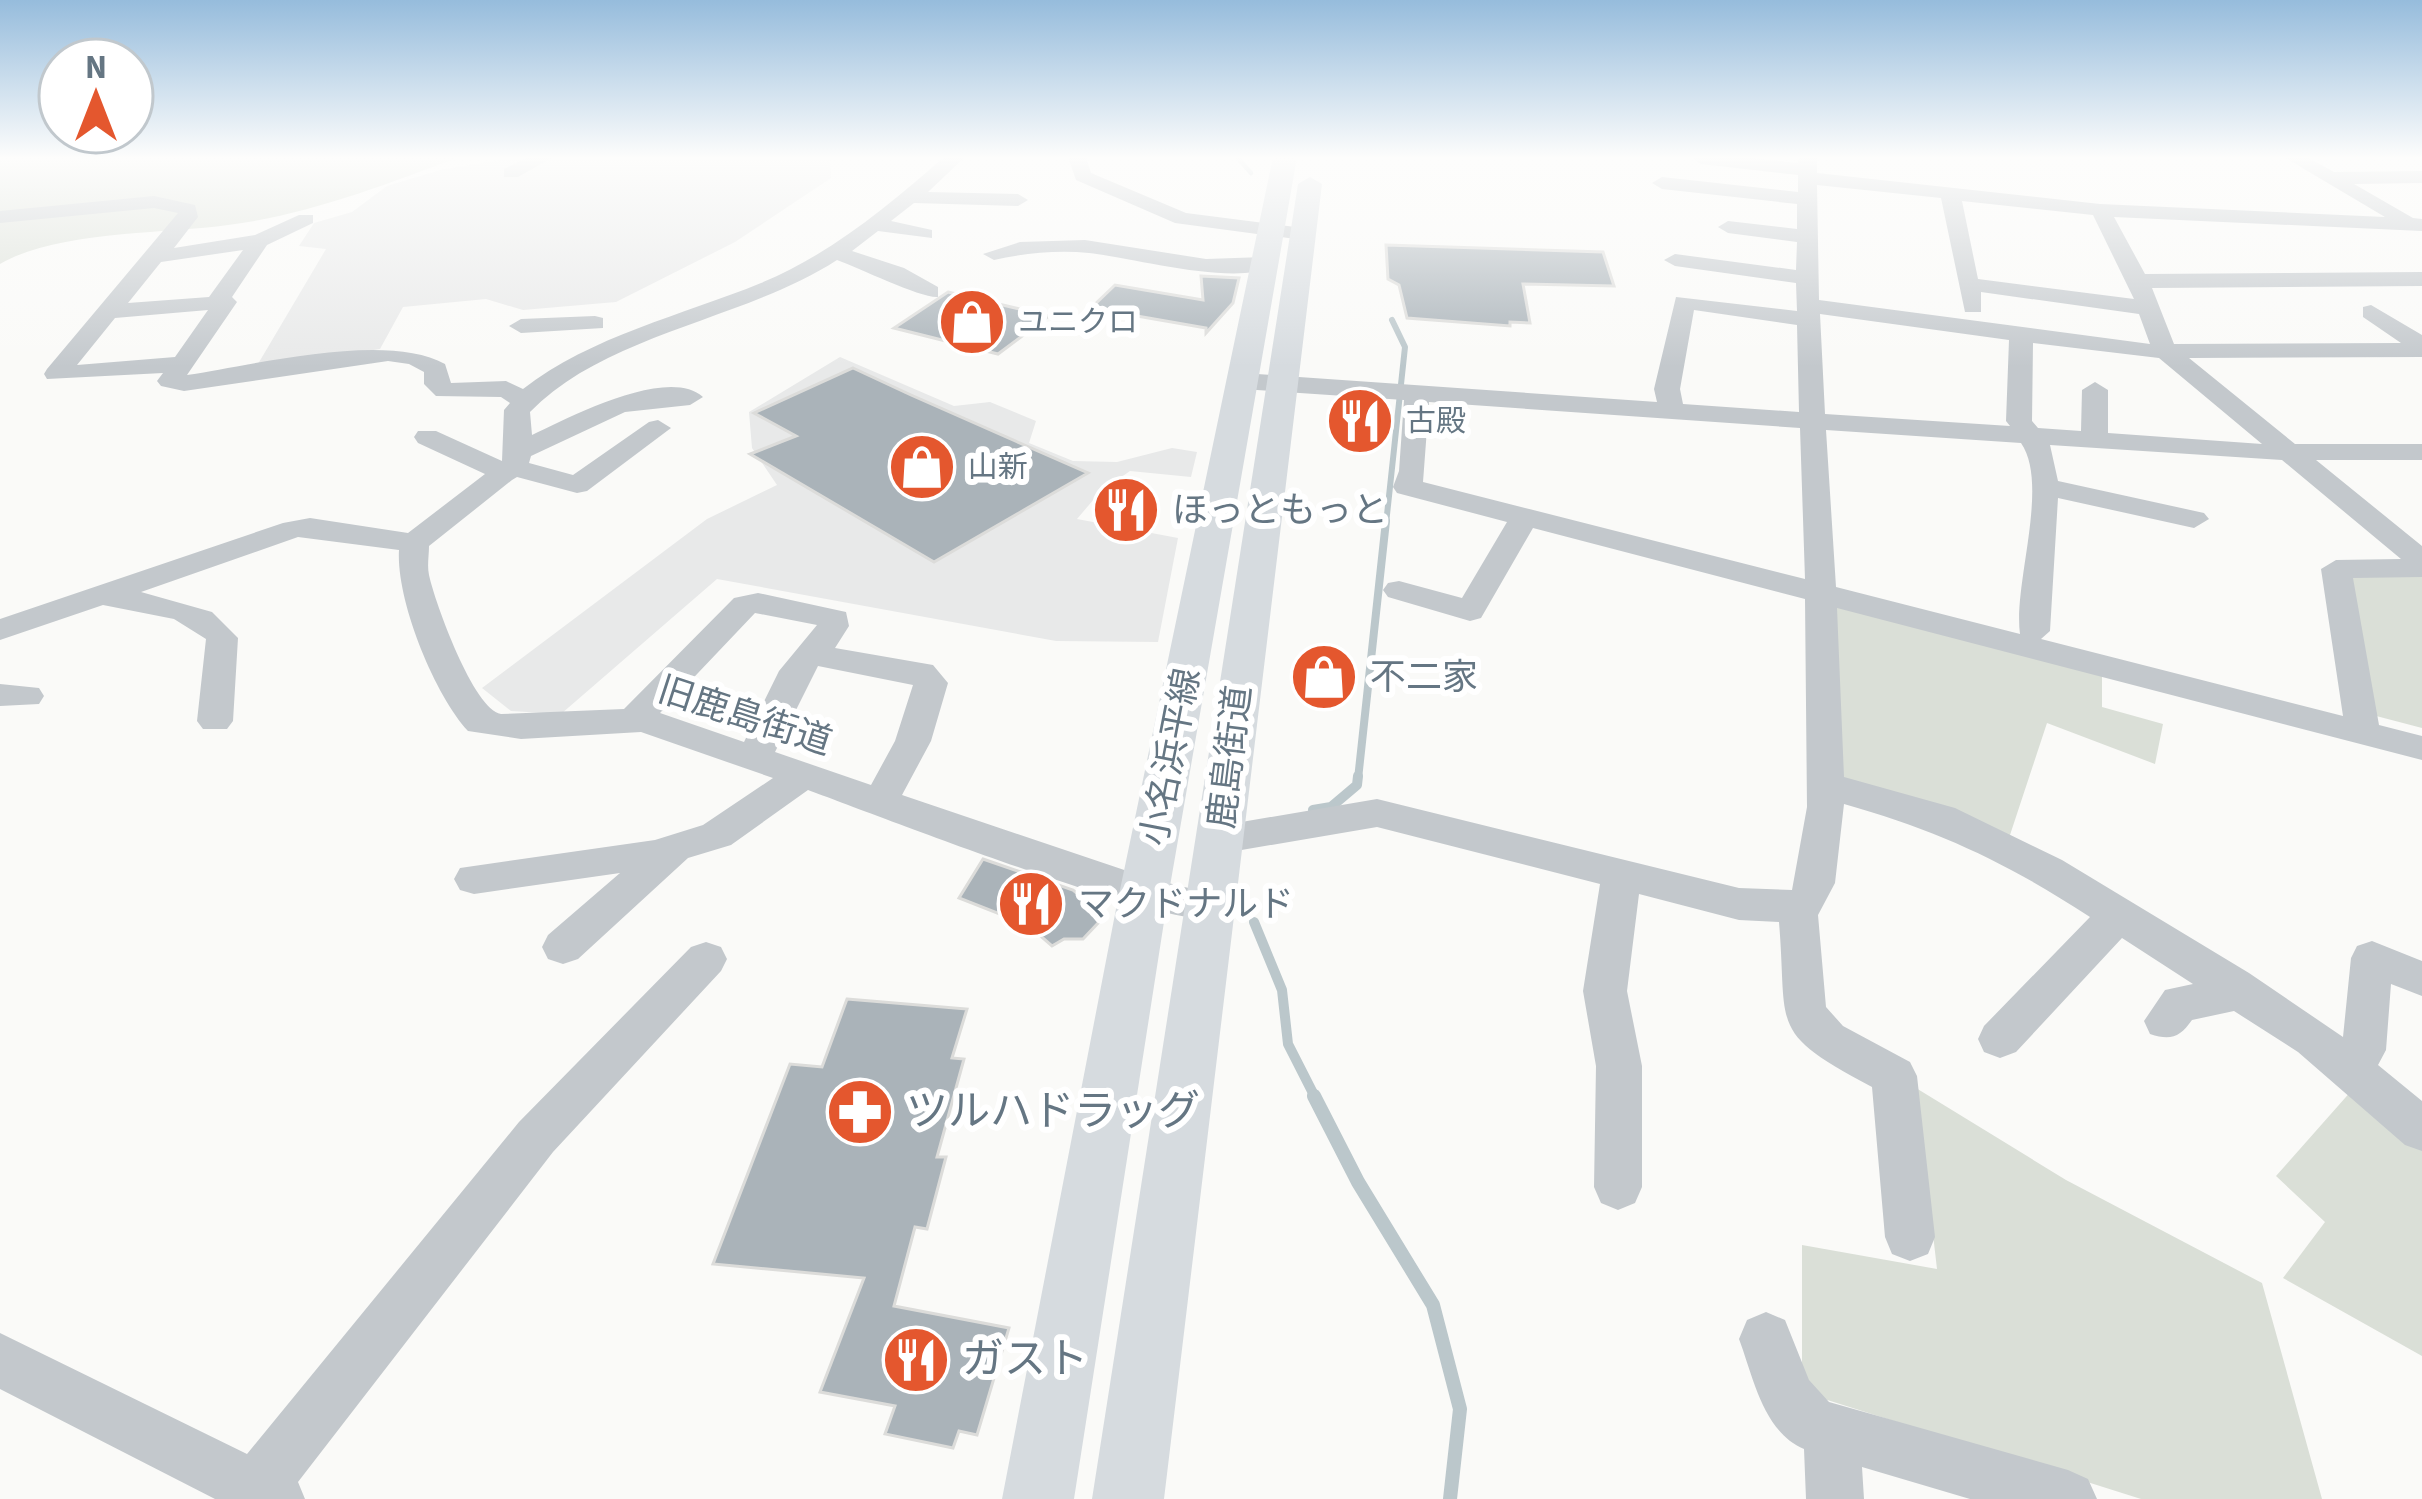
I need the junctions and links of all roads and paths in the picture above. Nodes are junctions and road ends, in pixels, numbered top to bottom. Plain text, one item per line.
1 (179, 227) edge
2 (289, 227) edge
3 (868, 227) edge
4 (888, 227) edge
5 (1215, 227) edge
6 (1281, 227) edge
7 (1286, 227) edge
8 (1730, 227) edge
9 (1807, 227) edge
10 (1957, 227) edge
11 (2109, 227) edge
12 (925, 234) dead end
13 (260, 241) junction
14 (1280, 243) junction
15 (1679, 250) dead end
16 (834, 252) junction
17 (994, 254) dead end
18 (154, 256) junction
19 (1807, 257) junction
20 (2422, 279) edge
21 (2138, 281) junction
22 (1968, 284) junction
23 (930, 292) dead end
24 (217, 301) junction
25 (2149, 308) junction
26 (105, 312) junction
27 (2371, 312) dead end
28 (1808, 313) junction
29 (595, 322) dead end
30 (521, 326) dead end
31 (1977, 327) junction
32 (2021, 334) junction
33 (2422, 348) edge
34 (2165, 351) junction
35 (590, 362) junction
36 (179, 364) junction
37 (1264, 382) junction
38 (1404, 390) junction
39 (2095, 390) dead end
40 (523, 400) junction
41 (1671, 410) junction
42 (1814, 420) junction
43 (658, 428) dead end
44 (2029, 436) junction
45 (427, 437) dead end
46 (2094, 441) junction
47 (2422, 452) edge
48 (2293, 454) junction
49 (512, 464) junction
50 (1411, 477) junction
51 (2045, 487) junction
52 (1524, 518) junction
53 (2194, 519) dead end
54 (413, 542) junction
55 (2422, 565) edge
56 (1824, 585) junction
57 (1399, 590) dead end
58 (94, 595) junction
59 (0, 630) edge
60 (2034, 631) junction
61 (811, 654) junction
62 (634, 720) junction
63 (214, 721) dead end
64 (2362, 722) junction
65 (2422, 728) edge
66 (2422, 748) edge
67 (752, 756) junction
68 (804, 775) junction
69 (1825, 785) junction
70 (880, 802) junction
71 (1219, 840) junction
72 (675, 848) junction
73 (1621, 878) junction
74 (474, 879) dead end
75 (1144, 893) junction
76 (1795, 905) junction
77 (1211, 908) junction
78 (2118, 915) junction
79 (563, 947) dead end
80 (706, 959) dead end
81 (2422, 979) edge
82 (2234, 986) junction
83 (2166, 1021) dead end
84 (2000, 1039) dead end
85 (2345, 1062) junction
86 (2422, 1130) edge
87 (1618, 1187) dead end
88 (1910, 1237) dead end
89 (1766, 1339) dead end
90 (0, 1360) edge
91 (1831, 1433) junction
92 (266, 1494) edge
93 (1038, 1499) edge
94 (1128, 1499) edge
95 (1835, 1499) edge
96 (2068, 1499) edge

1 - 18 street
2 - 13 street
3 - 16 street
4 - 12 street
5 - 14 street
6 - 14 main road
7 - 14 main road, 鹿島街道
8 - 19 street
9 - 19 street
10 - 22 street
11 - 21 street
13 - 18 street
13 - 24 street
14 - 17 street
14 - 37 main road, 鹿島街道
15 - 19 street
16 - 23 street
16 - 35 street
18 - 26 street
19 - 28 street
20 - 21 street
21 - 25 street
22 - 25 street
22 - 31 street
24 - 26 street
24 - 36 street
25 - 34 street
26 - 36 street
27 - 33 street
28 - 31 street
28 - 41 street
28 - 42 street
29 - 30 street
31 - 32 street
32 - 34 street
32 - 44 street
33 - 34 street
34 - 48 street
35 - 40 street
35 - 49 street
36 - 40 street
37 - 38 street
37 - 71 main road, 鹿島街道
37 - 75 main road, 小名浜平線
38 - 41 street
38 - 50 street
39 - 46 street
40 - 49 street
41 - 42 street
42 - 44 street
42 - 56 street
43 - 49 street
44 - 46 street
44 - 51 street
45 - 49 street
46 - 48 street
47 - 48 street
48 - 55 street
49 - 54 street
50 - 52 street
50 - 56 street
51 - 53 street
51 - 60 street
52 - 56 street
52 - 57 street
54 - 58 street
54 - 62 street, 旧鹿島街道
55 - 64 street
56 - 60 street
56 - 64 street
56 - 69 street
58 - 59 street
58 - 63 street
60 - 64 street
61 - 62 street
61 - 67 street
61 - 70 street
62 - 67 street, 旧鹿島街道
64 - 65 street
64 - 66 street
67 - 68 street, 旧鹿島街道
68 - 70 street, 旧鹿島街道
68 - 72 street
69 - 76 street
69 - 78 street
70 - 75 street, 旧鹿島街道
71 - 73 street
71 - 77 main road, 鹿島街道
72 - 74 street
72 - 79 street
73 - 76 street
73 - 87 street
75 - 77 street, 旧鹿島街道
75 - 93 main road, 小名浜平線
76 - 88 street
77 - 94 main road, 鹿島街道
78 - 82 street
78 - 84 street
80 - 92 street
81 - 85 street
82 - 83 street
82 - 85 street
85 - 86 street
89 - 91 street
90 - 92 street
91 - 95 street
91 - 96 street

